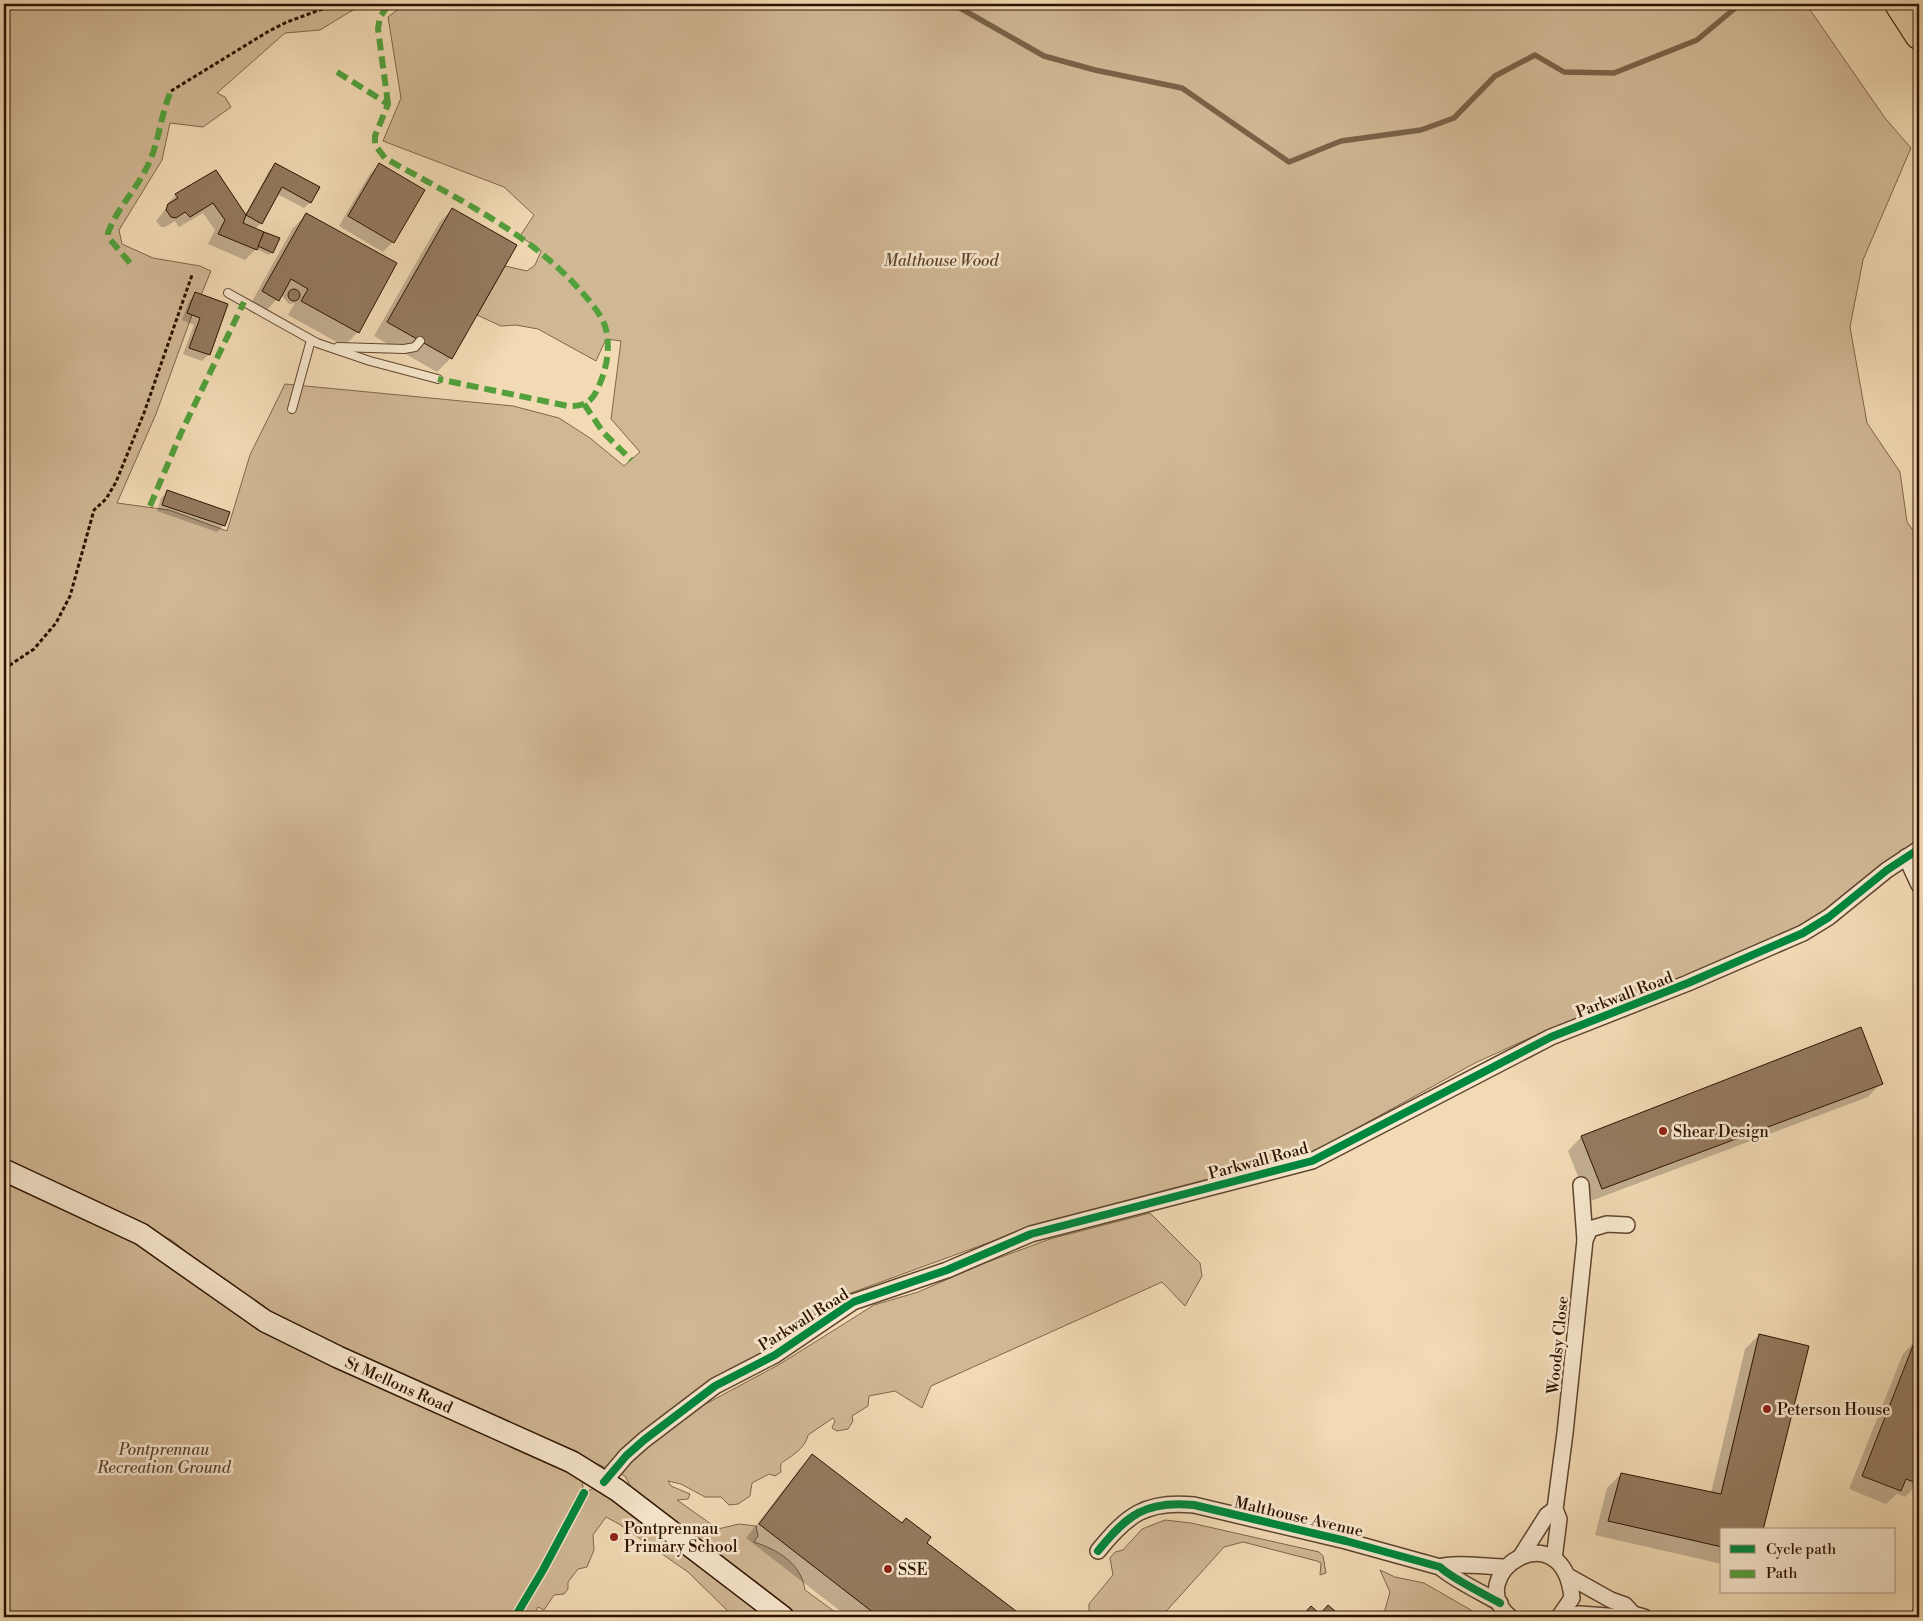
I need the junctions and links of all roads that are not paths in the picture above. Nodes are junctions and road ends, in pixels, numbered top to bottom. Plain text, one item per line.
1 (1899, 4) edge
2 (1919, 35) edge
3 (228, 293) dead end
4 (311, 340) junction
5 (420, 341) dead end
6 (328, 347) junction
7 (438, 380) dead end
8 (292, 409) dead end
9 (1919, 849) edge
10 (1906, 857) junction
11 (1919, 884) edge
12 (4, 1170) edge
13 (1581, 1185) dead end
14 (1627, 1225) dead end
15 (1585, 1240) junction
16 (604, 1482) junction
17 (1555, 1509) junction
18 (1098, 1551) dead end
19 (1521, 1556) junction
20 (1554, 1559) junction
21 (1506, 1566) junction
22 (1440, 1567) junction
23 (1568, 1576) junction
24 (1500, 1603) junction
25 (1639, 1616) edge
26 (783, 1617) edge
27 (1510, 1617) edge
28 (1559, 1617) edge

1 - 2 highway
3 - 4 lane
4 - 6 lane
4 - 8 lane
5 - 6 lane
6 - 7 lane
9 - 10 street, Parkwall Road
10 - 11 street
10 - 16 street, Parkwall Road
12 - 16 main road, St Mellons Road
13 - 15 street, Woodsy Close
14 - 15 street
15 - 17 street, Woodsy Close
16 - 26 main road, St Mellons Road
17 - 19 street
17 - 20 street, Woodsy Close
18 - 22 street, Malthouse Avenue
19 - 20 street
19 - 21 street
20 - 23 street
21 - 22 street, Malthouse Avenue
21 - 24 street
22 - 24 street, Malthouse Avenue
23 - 25 street
23 - 28 street
24 - 27 street
25 - 28 street

